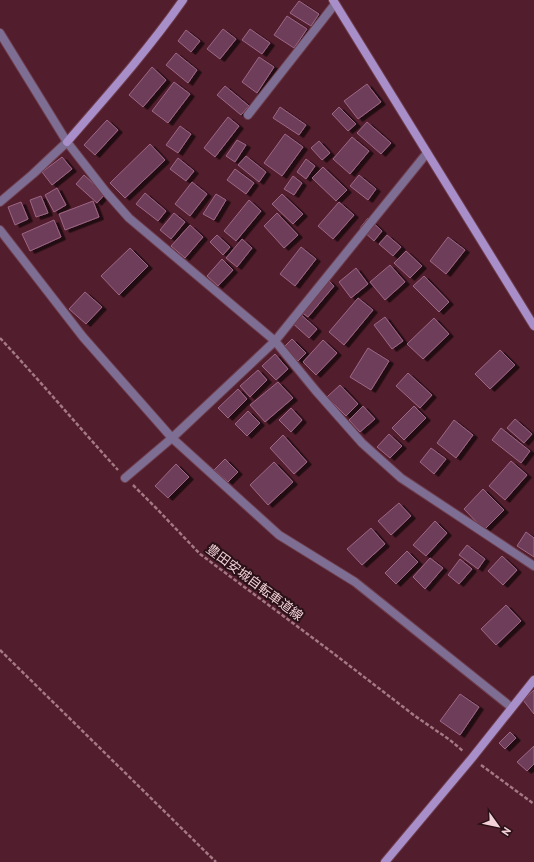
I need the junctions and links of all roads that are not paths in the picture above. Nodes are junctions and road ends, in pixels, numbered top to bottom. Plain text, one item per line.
1 (183, 0) edge
2 (334, 2) edge
3 (0, 32) edge
4 (248, 115) dead end
5 (67, 142) junction
6 (427, 152) junction
7 (0, 202) edge
8 (0, 230) edge
9 (534, 326) edge
10 (275, 341) junction
11 (172, 438) junction
12 (125, 478) road end
13 (534, 566) edge
14 (534, 680) edge
15 (511, 707) junction
16 (385, 862) edge

1 - 5 street
2 - 4 street
2 - 6 street
3 - 5 street
5 - 7 street
5 - 10 street
6 - 9 street
6 - 10 street
8 - 11 street
10 - 11 street
10 - 13 street
11 - 12 street
11 - 15 street
14 - 15 street
15 - 16 street

